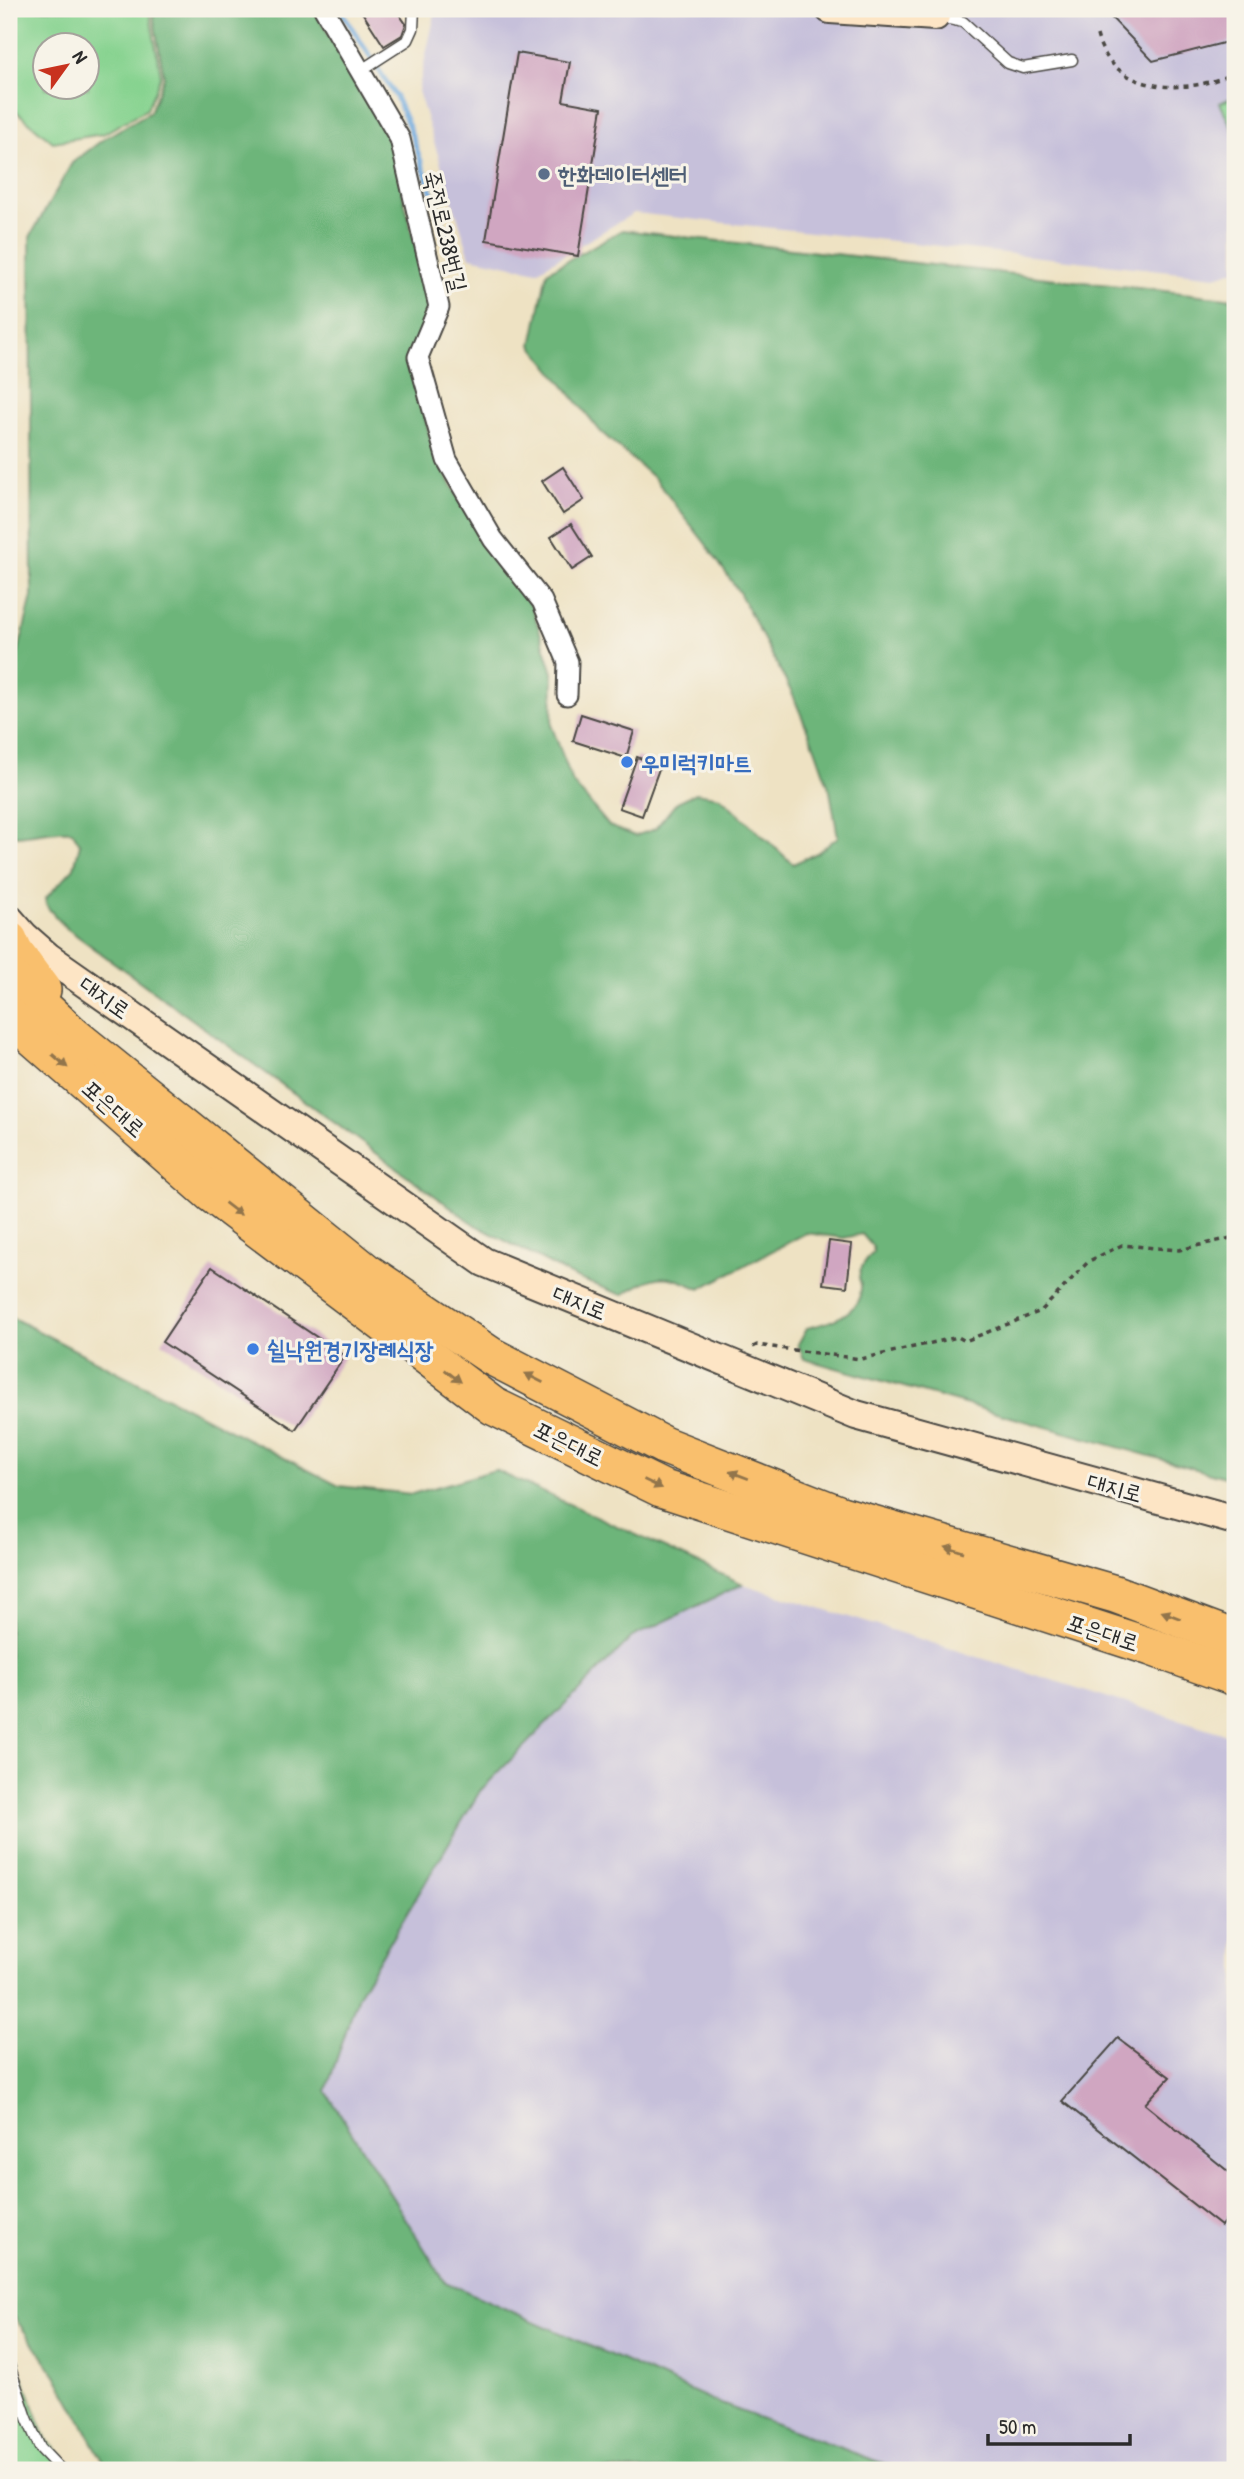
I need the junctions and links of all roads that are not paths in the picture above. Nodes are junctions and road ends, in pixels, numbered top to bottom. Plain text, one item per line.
1 (324, 9) edge
2 (414, 9) edge
3 (830, 9) edge
4 (935, 13) edge
5 (1072, 60) dead end
6 (360, 71) junction
7 (567, 695) dead end
8 (9, 919) edge
9 (9, 940) edge
10 (9, 976) edge
11 (9, 1016) edge
12 (75, 1037) junction
13 (1235, 1520) edge
14 (1235, 1639) edge
15 (1235, 1677) edge
16 (9, 2365) edge
17 (61, 2470) edge

1 - 6 street, 죽전로238번길
2 - 6 lane
3 - 4 main road
4 - 5 lane
6 - 7 street, 죽전로238번길
8 - 13 main road, 대지로
9 - 12 highway
10 - 12 highway, 포은대로
11 -> 15 highway, 포은대로
14 -> 12 highway, 포은대로
16 - 17 lane

